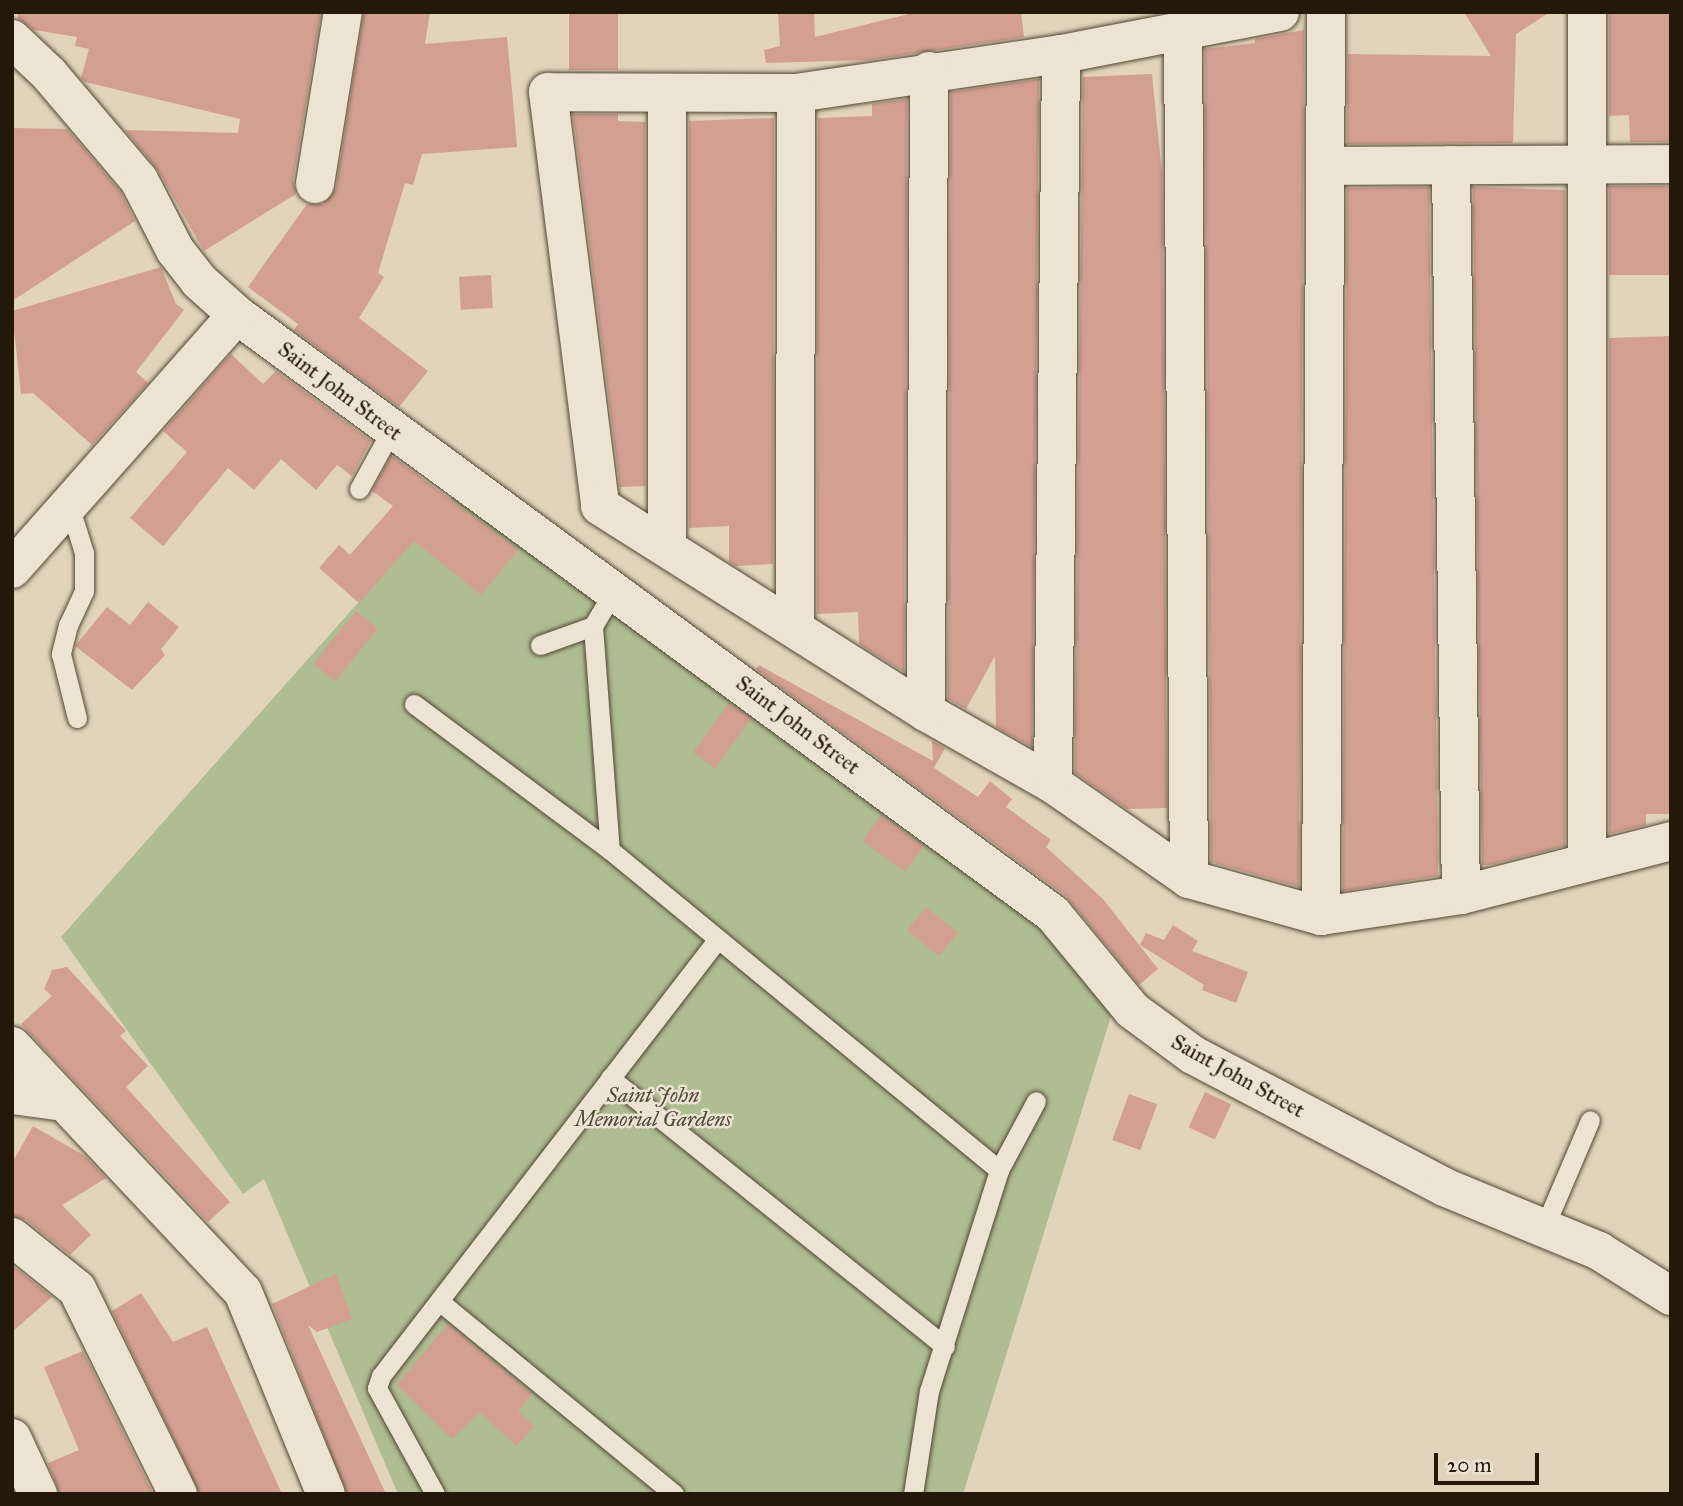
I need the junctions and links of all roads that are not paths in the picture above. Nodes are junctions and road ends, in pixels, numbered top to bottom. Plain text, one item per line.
1 (343, 12) edge
2 (1280, 12) edge
3 (1326, 12) edge
4 (1587, 12) edge
5 (1183, 30) junction
6 (12, 39) edge
7 (1060, 54) junction
8 (929, 71) junction
9 (796, 93) junction
10 (667, 96) junction
11 (1583, 164) junction
12 (1671, 164) edge
13 (1451, 165) junction
14 (1327, 166) junction
15 (315, 184) dead end
16 (237, 315) junction
17 (392, 429) junction
18 (359, 489) dead end
19 (69, 505) junction
20 (667, 547) junction
21 (12, 569) edge
22 (615, 589) junction
23 (593, 625) junction
24 (795, 626) junction
25 (540, 645) dead end
26 (414, 704) dead end
27 (926, 712) junction
28 (77, 718) dead end
29 (1053, 785) junction
30 (1671, 841) edge
31 (610, 850) junction
32 (1587, 862) junction
33 (1189, 879) junction
34 (1461, 895) junction
35 (1321, 916) junction
36 (717, 940) junction
37 (12, 1046) edge
38 (610, 1078) junction
39 (12, 1095) edge
40 (1036, 1101) dead end
41 (64, 1102) junction
42 (1590, 1120) dead end
43 (999, 1170) junction
44 (1544, 1228) junction
45 (12, 1237) edge
46 (1671, 1296) edge
47 (439, 1301) junction
48 (945, 1346) junction
49 (12, 1438) edge
50 (38, 1494) edge
51 (178, 1494) edge
52 (326, 1494) edge
53 (435, 1494) edge
54 (674, 1494) edge
55 (913, 1494) edge

1 - 15 street
2 - 5 street
3 - 14 street
4 - 11 street
5 - 7 street
5 - 33 street
6 - 16 street, Saint John Street
7 - 8 street
7 - 29 street
8 - 9 street
8 - 27 street
9 - 10 street
9 - 24 street
10 - 20 street
10 - 20 street
11 - 12 street
11 - 13 street
11 - 32 street
13 - 14 street
13 - 34 street
14 - 35 street
16 - 17 street, Saint John Street
16 - 19 street
17 - 18 lane
17 - 22 street, Saint John Street
19 - 21 street
19 - 28 lane
20 - 24 street
22 - 23 lane
22 - 44 street, Saint John Street
23 - 25 lane
23 - 31 lane
24 - 27 street
26 - 31 lane
27 - 29 street
29 - 33 street
30 - 32 street
31 - 36 lane
32 - 34 street
33 - 35 street
34 - 35 street
36 - 38 lane
36 - 43 lane
37 - 41 street
38 - 47 lane
38 - 48 lane
39 - 41 street
40 - 43 lane
41 - 52 street
42 - 44 lane
43 - 48 lane
44 - 46 street, Saint John Street
45 - 51 street
47 - 53 lane
47 - 54 lane
48 - 55 lane
49 - 50 street

